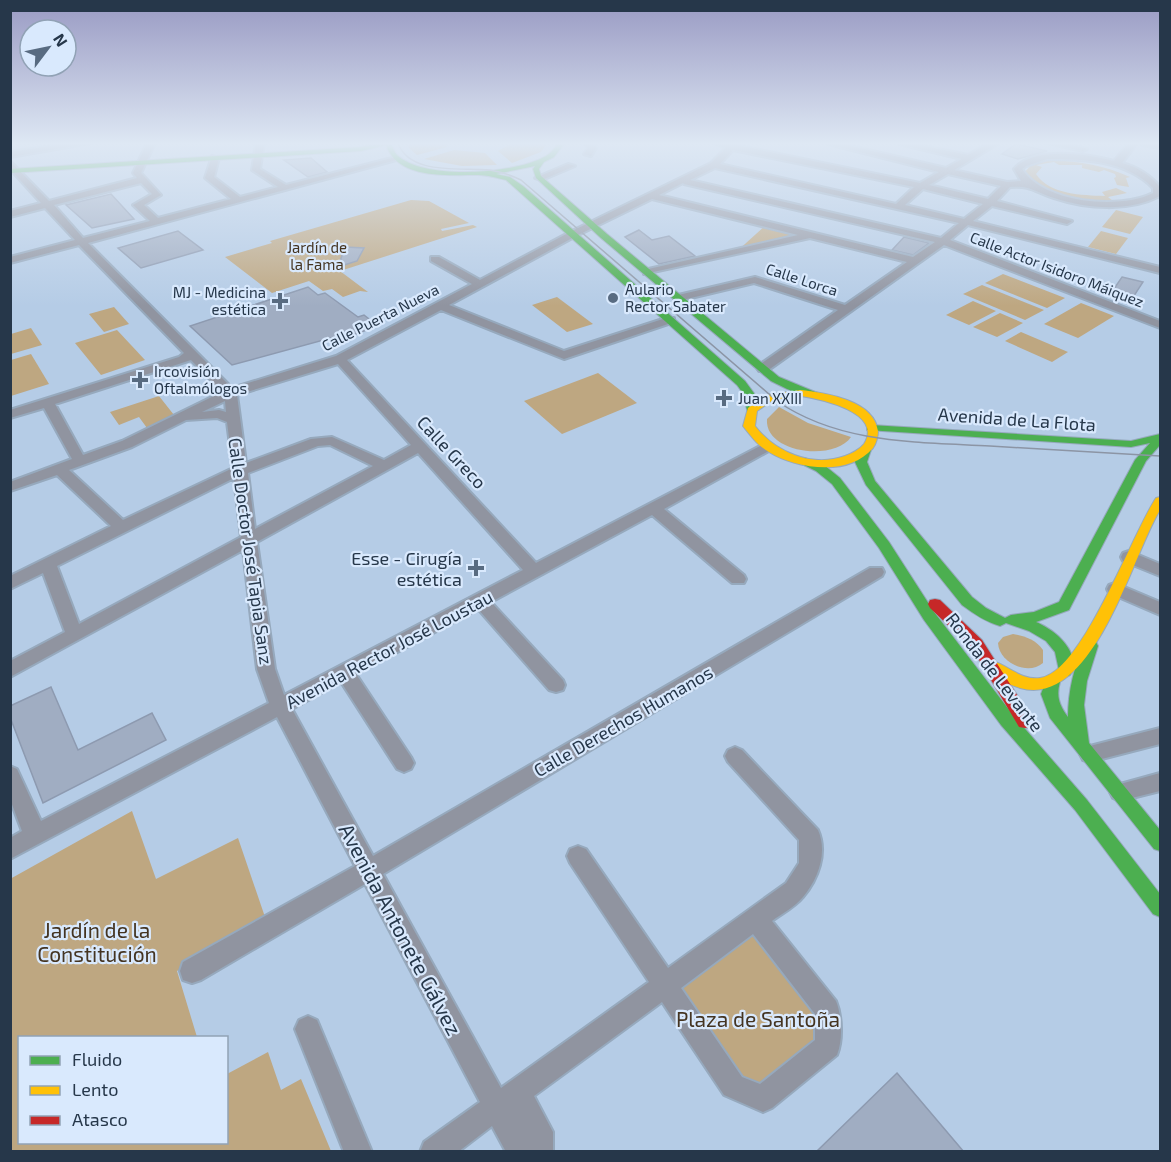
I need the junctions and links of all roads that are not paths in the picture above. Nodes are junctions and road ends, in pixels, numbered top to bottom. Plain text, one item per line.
1 (40, 197) edge
2 (68, 197) edge
3 (153, 197) edge
4 (234, 197) edge
5 (249, 197) edge
6 (283, 197) edge
7 (531, 197) edge
8 (561, 197) edge
9 (649, 197) edge
10 (660, 197) edge
11 (729, 197) edge
12 (855, 197) edge
13 (909, 197) edge
14 (970, 197) edge
15 (995, 197) edge
16 (1062, 197) edge
17 (1153, 197) edge
18 (238, 200) junction
19 (289, 201) dead end
20 (991, 202) junction
21 (1084, 202) junction
22 (47, 205) junction
23 (898, 207) junction
24 (10, 214) edge
25 (778, 215) junction
26 (157, 222) junction
27 (966, 222) junction
28 (592, 224) junction
29 (1057, 231) junction
30 (573, 234) junction
31 (810, 235) junction
32 (943, 241) junction
33 (86, 247) junction
34 (435, 259) dead end
35 (10, 261) edge
36 (915, 261) junction
37 (1161, 270) edge
38 (648, 272) junction
39 (480, 284) junction
40 (678, 298) junction
41 (439, 305) junction
42 (845, 309) junction
43 (670, 320) junction
44 (1161, 325) edge
45 (192, 352) junction
46 (340, 359) junction
47 (763, 368) junction
48 (230, 393) junction
49 (815, 394) junction
50 (48, 403) junction
51 (752, 410) junction
52 (10, 414) edge
53 (175, 420) junction
54 (233, 420) junction
55 (871, 428) junction
56 (1161, 438) edge
57 (420, 446) junction
58 (767, 448) junction
59 (865, 450) junction
60 (80, 462) junction
61 (804, 462) junction
62 (385, 466) junction
63 (60, 470) junction
64 (238, 471) junction
65 (10, 487) edge
66 (1161, 501) edge
67 (654, 509) junction
68 (122, 528) junction
69 (248, 542) junction
70 (884, 545) junction
71 (1130, 557) junction
72 (48, 564) junction
73 (1161, 570) edge
74 (536, 572) junction
75 (876, 572) dead end
76 (738, 579) dead end
77 (10, 583) edge
78 (1115, 589) junction
79 (481, 601) junction
80 (1161, 609) edge
81 (1006, 621) junction
82 (1098, 623) junction
83 (75, 635) junction
84 (979, 648) junction
85 (990, 664) junction
86 (10, 670) edge
87 (1065, 671) junction
88 (345, 673) junction
89 (1052, 682) junction
90 (556, 685) dead end
91 (281, 707) junction
92 (1161, 736) edge
93 (1090, 754) junction
94 (735, 756) dead end
95 (404, 763) dead end
96 (10, 775) edge
97 (1161, 782) edge
98 (1120, 792) junction
99 (1081, 805) junction
100 (34, 835) junction
101 (1161, 843) edge
102 (10, 849) edge
103 (578, 856) dead end
104 (369, 870) junction
105 (1161, 908) edge
106 (755, 918) junction
107 (192, 971) dead end
108 (664, 983) junction
109 (308, 1029) dead end
110 (507, 1098) junction
111 (358, 1152) edge
112 (434, 1152) edge
113 (521, 1152) edge
114 (539, 1152) edge

1 - 22 street
2 - 22 street
3 - 26 street
4 - 18 street
5 - 18 street
6 - 19 street
7 - 30 main road
8 - 28 main road
9 - 28 street, Calle Puerta Nueva
10 - 25 street
11 - 25 street
12 - 23 street
13 - 23 street
14 - 20 street
15 - 20 street
16 - 21 street
17 - 21 street
18 - 26 street
20 - 27 street
20 - 29 street
21 - 29 street
22 - 24 street
22 - 33 street
23 - 27 street
25 - 31 street
25 - 32 street, Calle Actor Isidoro Máiquez
26 - 33 street
27 - 29 street
27 - 32 street
28 - 30 street, Calle Puerta Nueva
28 - 38 main road
29 - 37 street
30 - 39 street, Calle Puerta Nueva
30 - 43 main road
31 - 36 street
31 - 38 street
32 - 36 street
32 - 44 street, Calle Actor Isidoro Máiquez
33 - 35 street
33 - 45 street
34 - 39 street
36 - 42 street
38 - 40 main road
39 - 41 street, Calle Puerta Nueva
40 - 42 street, Calle Lorca
40 - 47 main road
41 - 43 street
41 - 46 street, Calle Puerta Nueva
42 - 47 street
43 - 51 main road
45 - 48 street
45 - 50 street
46 - 48 street, Calle Puerta Nueva
46 - 57 street, Calle Greco
47 - 49 main road
48 - 53 street, Calle Puerta Nueva
48 - 54 street, Calle Doctor José Tapia Sanz
49 - 51 main road
49 - 55 main road
50 - 52 street
50 - 60 street
51 - 58 main road
53 - 54 street, Calle Puerta Nueva
53 - 60 street, Calle Puerta Nueva
54 - 64 street, Calle Doctor José Tapia Sanz
55 - 56 main road, Avenida de La Flota
55 - 59 main road
56 - 81 main road
57 - 62 street
57 - 74 street, Calle Greco
58 - 61 main road, Ronda de Levante
58 - 67 street, Avenida Rector José Loustau
59 - 61 main road
59 - 81 main road, Ronda de Levante
60 - 63 street, Calle Puerta Nueva
61 - 70 main road, Ronda de Levante
62 - 64 street
62 - 69 street
63 - 65 street, Calle Puerta Nueva
63 - 68 street
64 - 68 street
64 - 69 street, Calle Doctor José Tapia Sanz
66 - 71 main road
67 - 74 street, Avenida Rector José Loustau
67 - 76 street
68 - 72 street
69 - 83 street
69 - 91 street, Calle Doctor José Tapia Sanz
70 - 84 main road
70 - 99 main road, Ronda de Levante
71 - 73 street
71 - 78 main road
72 - 77 street
72 - 83 street
74 - 79 street, Avenida Rector José Loustau
75 - 104 street, Calle Derechos Humanos
78 - 80 street
78 - 82 main road
79 - 88 street, Avenida Rector José Loustau
79 - 90 street
81 - 84 main road
81 - 87 main road
82 - 87 main road
82 - 93 main road
83 - 86 street
84 - 85 main road
85 - 89 main road
85 - 99 main road
87 - 89 main road
88 - 91 street, Avenida Rector José Loustau
88 - 95 street
89 - 93 main road, Ronda de Levante
91 - 100 street, Avenida Rector José Loustau
91 - 104 street, Avenida Antonete Gálvez
92 - 93 street
93 - 98 main road, Ronda de Levante
94 - 106 street
96 - 100 street
97 - 98 street
98 - 101 main road, Ronda de Levante
99 - 105 main road, Ronda de Levante
100 - 102 street, Avenida Rector José Loustau
103 - 108 street
104 - 107 street, Calle Derechos Humanos
104 - 110 street, Avenida Antonete Gálvez
106 - 108 street
106 - 108 street
108 - 110 street
109 - 111 street
110 - 112 street
110 - 113 street, Avenida Antonete Gálvez
110 - 114 street

